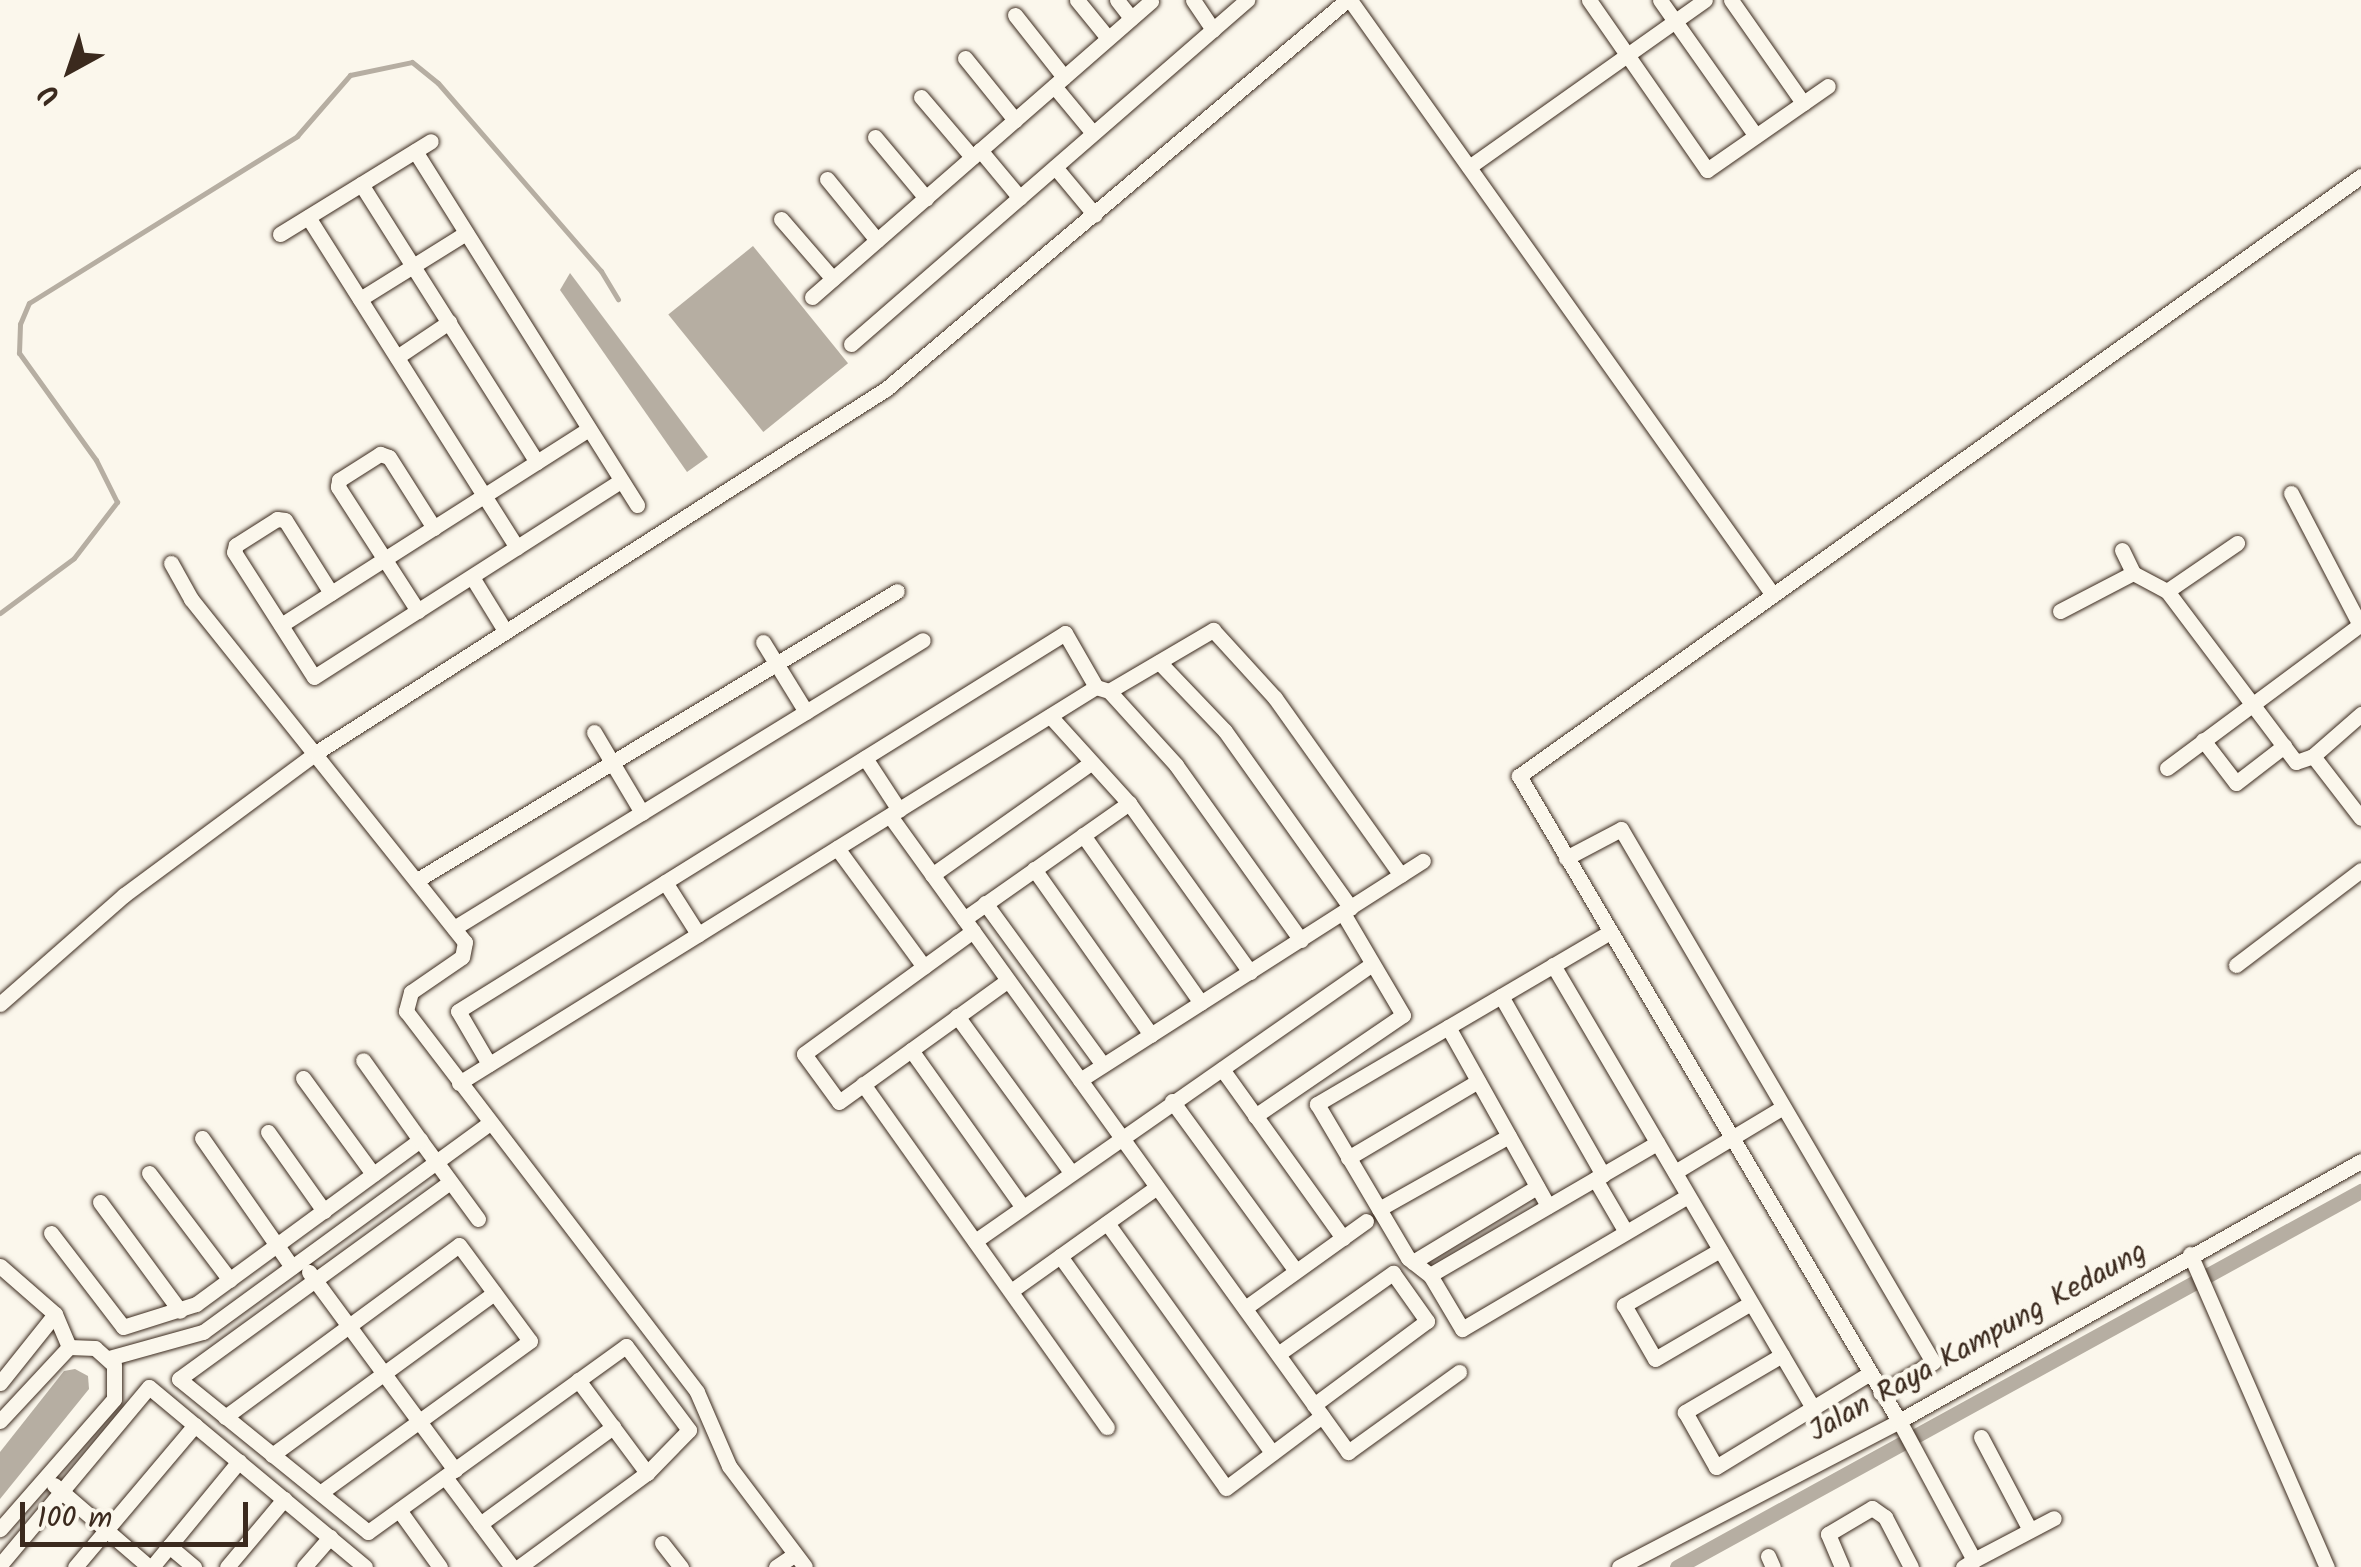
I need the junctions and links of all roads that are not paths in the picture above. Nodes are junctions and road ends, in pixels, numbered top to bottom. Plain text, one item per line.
1 (1077, 0) edge
2 (1118, 0) edge
3 (1151, 0) edge
4 (1193, 0) edge
5 (1247, 0) edge
6 (1349, 0) edge
7 (1589, 0) edge
8 (1660, 0) edge
9 (1705, 0) edge
10 (1732, 0) edge
11 (1015, 14) dead end
12 (1131, 18) junction
13 (1675, 22) junction
14 (1213, 30) junction
15 (1108, 38) junction
16 (1627, 55) junction
17 (965, 58) dead end
18 (1059, 81) junction
19 (1828, 86) dead end
20 (921, 97) dead end
21 (1803, 103) junction
22 (1014, 120) junction
23 (1094, 134) junction
24 (1756, 136) junction
25 (875, 137) dead end
26 (431, 142) dead end
27 (415, 151) junction
28 (976, 154) junction
29 (1055, 167) junction
30 (1469, 167) junction
31 (2361, 176) edge
32 (827, 179) dead end
33 (362, 184) junction
34 (926, 198) junction
35 (1020, 198) junction
36 (1094, 215) junction
37 (308, 217) junction
38 (782, 219) dead end
39 (466, 233) junction
40 (280, 234) dead end
41 (877, 240) junction
42 (413, 266) junction
43 (833, 279) junction
44 (812, 298) dead end
45 (360, 299) junction
46 (448, 322) junction
47 (851, 344) dead end
48 (396, 356) junction
49 (589, 429) junction
50 (537, 462) junction
51 (621, 481) junction
52 (2292, 493) dead end
53 (484, 496) junction
54 (636, 506) dead end
55 (434, 528) junction
56 (2237, 543) dead end
57 (517, 548) junction
58 (2122, 550) dead end
59 (384, 559) junction
60 (170, 563) dead end
61 (2133, 573) junction
62 (472, 576) junction
63 (897, 591) dead end
64 (2167, 591) junction
65 (332, 593) junction
66 (1773, 595) junction
67 (418, 611) junction
68 (2060, 611) dead end
69 (2361, 624) edge
70 (280, 625) junction
71 (504, 629) junction
72 (923, 640) dead end
73 (763, 642) dead end
74 (1159, 662) junction
75 (777, 664) junction
76 (1103, 689) junction
77 (2250, 704) junction
78 (806, 712) junction
79 (2361, 714) edge
80 (1050, 716) junction
81 (594, 732) dead end
82 (2204, 740) junction
83 (2284, 746) junction
84 (317, 752) junction
85 (2314, 756) junction
86 (865, 758) junction
87 (612, 763) junction
88 (1090, 764) junction
89 (2167, 768) dead end
90 (1129, 802) junction
91 (642, 813) junction
92 (894, 813) junction
93 (2361, 818) edge
94 (1083, 834) junction
95 (837, 848) junction
96 (1566, 858) junction
97 (1422, 861) dead end
98 (1034, 869) junction
99 (2361, 870) edge
100 (932, 875) junction
101 (1401, 875) junction
102 (417, 880) junction
103 (665, 882) junction
104 (985, 904) junction
105 (1347, 911) junction
106 (968, 925) junction
107 (454, 928) junction
108 (1610, 932) junction
109 (698, 934) junction
110 (1301, 940) junction
111 (1371, 964) junction
112 (1553, 966) junction
113 (2236, 966) dead end
114 (924, 967) junction
115 (1250, 972) junction
116 (1008, 980) junction
117 (1502, 996) junction
118 (1201, 1003) junction
119 (0, 1004) edge
120 (957, 1016) junction
121 (1448, 1028) junction
122 (1152, 1034) junction
123 (911, 1050) junction
124 (364, 1060) dead end
125 (489, 1064) junction
126 (1103, 1065) junction
127 (1222, 1069) junction
128 (303, 1078) dead end
129 (1080, 1080) junction
130 (1478, 1081) junction
131 (460, 1083) junction
132 (863, 1084) junction
133 (1172, 1101) junction
134 (1784, 1106) junction
135 (1255, 1116) junction
136 (490, 1123) junction
137 (268, 1132) dead end
138 (1120, 1135) junction
139 (1509, 1136) junction
140 (202, 1138) dead end
141 (1730, 1139) junction
142 (420, 1140) junction
143 (1658, 1143) junction
144 (1348, 1158) junction
145 (2361, 1160) edge
146 (435, 1162) junction
147 (1070, 1171) junction
148 (148, 1172) dead end
149 (1675, 1172) junction
150 (373, 1174) junction
151 (1599, 1177) junction
152 (450, 1182) junction
153 (1158, 1187) junction
154 (1538, 1187) junction
155 (1688, 1196) junction
156 (100, 1202) dead end
157 (1022, 1206) junction
158 (1548, 1206) junction
159 (1379, 1209) junction
160 (324, 1211) junction
161 (478, 1219) dead end
162 (1366, 1221) dead end
163 (1107, 1223) junction
164 (1626, 1232) junction
165 (51, 1233) dead end
166 (1343, 1238) junction
167 (975, 1241) junction
168 (277, 1246) junction
169 (1720, 1250) junction
170 (1060, 1256) junction
171 (2192, 1258) junction
172 (1413, 1262) junction
173 (296, 1264) junction
174 (1296, 1272) junction
175 (1430, 1275) junction
176 (3, 1276) edge
177 (314, 1278) junction
178 (230, 1280) junction
179 (1011, 1291) junction
180 (494, 1293) junction
181 (1751, 1303) junction
182 (1244, 1308) junction
183 (180, 1311) junction
184 (55, 1314) junction
185 (348, 1326) junction
186 (69, 1347) junction
187 (1278, 1354) junction
188 (1782, 1355) junction
189 (109, 1358) junction
190 (1459, 1372) dead end
191 (384, 1374) junction
192 (1867, 1375) junction
193 (578, 1380) junction
194 (0, 1383) edge
195 (1880, 1393) junction
196 (1813, 1408) junction
197 (1318, 1410) junction
198 (226, 1417) junction
199 (0, 1421) edge
200 (419, 1421) junction
201 (195, 1424) junction
202 (1901, 1424) junction
203 (613, 1427) junction
204 (1107, 1427) dead end
205 (1981, 1437) dead end
206 (1272, 1453) junction
207 (272, 1455) junction
208 (239, 1461) junction
209 (450, 1473) junction
210 (647, 1474) junction
211 (46, 1477) junction
212 (62, 1491) junction
213 (320, 1493) junction
214 (284, 1498) junction
215 (398, 1510) junction
216 (2054, 1518) dead end
217 (480, 1524) junction
218 (0, 1529) edge
219 (107, 1530) junction
220 (2030, 1530) junction
221 (330, 1537) junction
222 (662, 1543) dead end
223 (168, 1546) junction
224 (800, 1561) edge
225 (1969, 1563) edge
226 (0, 1565) edge
227 (75, 1567) edge
228 (150, 1567) edge
229 (194, 1567) edge
230 (227, 1567) edge
231 (304, 1567) edge
232 (365, 1567) edge
233 (440, 1567) edge
234 (516, 1567) edge
235 (682, 1567) edge
236 (776, 1567) edge
237 (1619, 1567) edge
238 (1842, 1567) edge
239 (1911, 1567) edge
240 (2327, 1567) edge

1 - 15 street
2 - 12 street
3 - 12 street
4 - 14 street
5 - 14 street
6 - 30 street
6 - 36 street
7 - 16 street
8 - 13 street
9 - 13 street
10 - 21 street
11 - 18 street
12 - 15 street
13 - 16 street
13 - 24 street
14 - 23 street
15 - 18 street
16 - 24 street
16 - 30 street
17 - 22 street
18 - 22 street
18 - 23 street
19 - 21 street
20 - 28 street
21 - 24 street
22 - 28 street
23 - 29 street
25 - 34 street
26 - 27 street
27 - 33 street
27 - 39 street
28 - 34 street
28 - 35 street
29 - 35 street
29 - 36 street
30 - 66 street
31 - 66 street
32 - 41 street
33 - 37 street
33 - 42 street
34 - 41 street
35 - 47 street
36 - 71 street
37 - 40 street
37 - 45 street
38 - 43 street
39 - 42 street
39 - 49 street
41 - 43 street
42 - 45 street
42 - 46 street
43 - 44 street
45 - 48 street
46 - 48 street
46 - 50 street
48 - 53 street
49 - 50 street
49 - 51 street
50 - 53 street
51 - 54 street
51 - 57 street
52 - 69 street
53 - 55 street
53 - 57 street
55 - 59 street
55 - 59 street
56 - 64 street
57 - 62 street
58 - 61 street
59 - 65 street
59 - 67 street
60 - 84 street
61 - 64 street
61 - 68 street
62 - 67 street
62 - 71 street
63 - 75 street
64 - 77 street
65 - 70 street
65 - 70 street
66 - 96 street
67 - 70 street
69 - 77 street
71 - 84 street
72 - 78 street
73 - 75 street
74 - 76 street
74 - 101 street
74 - 105 street
75 - 78 street
75 - 87 street
76 - 80 street
76 - 86 street
76 - 110 street
77 - 82 street
77 - 83 street
78 - 91 street
79 - 85 street
80 - 88 street
80 - 92 street
81 - 87 street
82 - 83 street
82 - 89 street
83 - 85 street
84 - 102 street
84 - 119 street
85 - 93 street
86 - 92 street
86 - 103 street
87 - 91 street
87 - 102 street
88 - 90 street
88 - 100 street
90 - 94 street
90 - 115 street
91 - 107 street
92 - 95 street
92 - 100 street
94 - 98 street
94 - 118 street
95 - 109 street
95 - 114 street
96 - 108 street
96 - 134 street
97 - 101 street
98 - 104 street
98 - 122 street
99 - 113 street
100 - 106 street
101 - 105 street
102 - 107 street
103 - 109 street
103 - 125 street
104 - 106 street
104 - 126 street
105 - 110 street
105 - 111 street
106 - 114 street
106 - 116 street
107 - 131 street
108 - 112 street
108 - 141 street
109 - 125 street
110 - 115 street
111 - 127 street
111 - 135 street
112 - 117 street
112 - 143 street
114 - 132 street
115 - 118 street
116 - 120 street
116 - 129 street
117 - 121 street
117 - 151 street
118 - 122 street
120 - 123 street
120 - 147 street
121 - 130 street
121 - 144 street
122 - 126 street
123 - 132 street
123 - 157 street
124 - 142 street
125 - 131 street
126 - 129 street
127 - 133 street
127 - 135 street
128 - 150 street
129 - 138 street
130 - 139 street
130 - 144 street
131 - 136 street
132 - 167 street
133 - 138 street
133 - 174 street
134 - 141 street
134 - 195 street
135 - 166 street
136 - 146 street
136 - 224 street
137 - 160 street
138 - 147 street
138 - 153 street
139 - 154 street
139 - 159 street
140 - 168 street
141 - 149 street
141 - 192 street
142 - 146 street
142 - 150 street
143 - 149 street
143 - 151 street
144 - 159 street
145 - 171 street, Jalan Raya Kampung Kedaung
146 - 152 street
146 - 173 street
147 - 157 street
148 - 178 street
149 - 155 street
150 - 160 street
151 - 158 street
151 - 164 street
152 - 161 street
152 - 177 street
153 - 163 street
153 - 182 street
154 - 158 street
154 - 172 street
155 - 164 street
155 - 169 street
156 - 183 street
157 - 167 street
158 - 175 street
159 - 172 street
160 - 168 street
162 - 166 street
163 - 170 street
163 - 206 street
164 - 175 street
165 - 183 street
166 - 174 street
167 - 179 street
168 - 173 street
168 - 178 street
169 - 181 street
169 - 181 street
170 - 179 street
170 - 206 street
171 - 202 street, Jalan Raya Kampung Kedaung
171 - 240 street
172 - 175 street
173 - 177 street
173 - 189 street
174 - 182 street
176 - 184 street
177 - 185 street
177 - 198 street
178 - 183 street
179 - 204 street
180 - 185 street
180 - 191 street
180 - 200 street
181 - 188 street
182 - 187 street
184 - 186 street
184 - 194 street
185 - 191 street
185 - 198 street
186 - 189 street
186 - 199 street
187 - 197 street
187 - 197 street
188 - 196 street
188 - 196 street
189 - 211 street
190 - 197 street
191 - 200 street
191 - 207 street
192 - 195 street
192 - 196 street
193 - 203 street
193 - 209 street
193 - 210 street
195 - 202 street
197 - 206 street
198 - 207 street
200 - 209 street
200 - 213 street
201 - 208 street
201 - 212 street
201 - 219 street
202 - 225 street
202 - 237 street, Jalan Raya Kampung Kedaung
203 - 210 street
203 - 217 street
205 - 220 street
207 - 213 street
208 - 214 street
208 - 223 street
209 - 215 street
209 - 217 street
210 - 234 street
211 - 212 street
211 - 218 street
212 - 219 street
212 - 226 street
213 - 215 street
214 - 221 street
214 - 230 street
215 - 233 street
216 - 220 street
217 - 234 street
219 - 227 street
219 - 228 street
220 - 225 street
221 - 231 street
221 - 232 street
222 - 235 street
223 - 228 street
223 - 229 street
224 - 236 street
238 - 239 street

